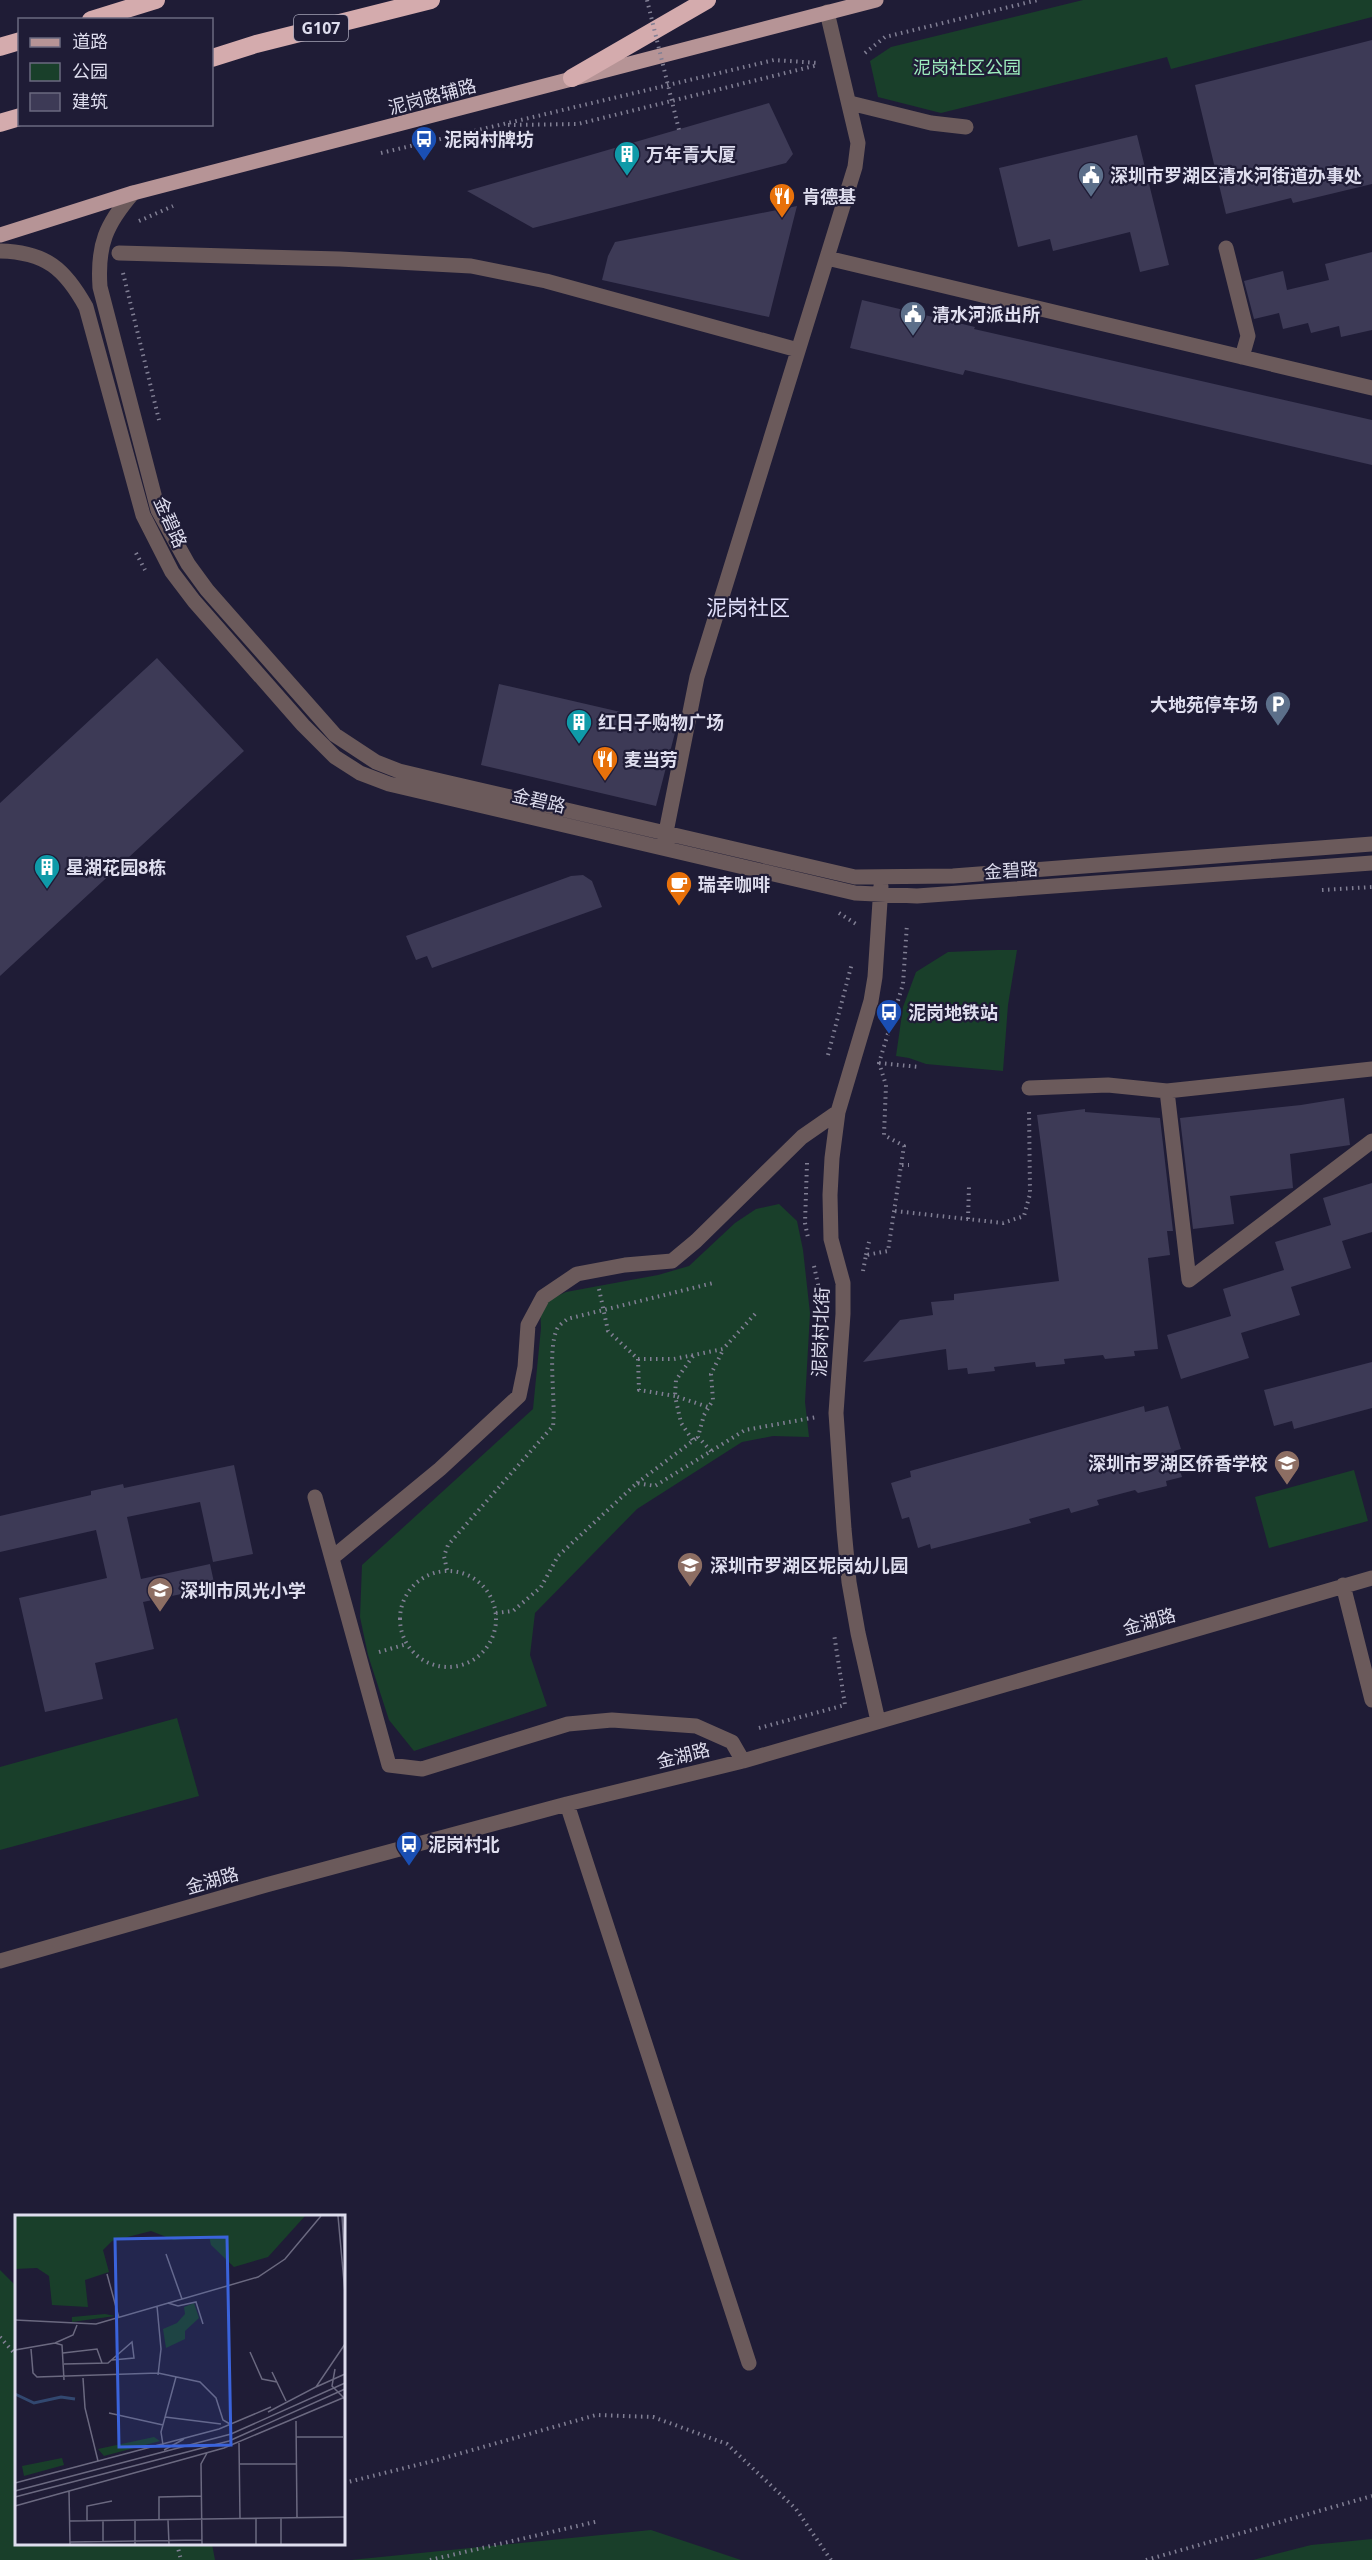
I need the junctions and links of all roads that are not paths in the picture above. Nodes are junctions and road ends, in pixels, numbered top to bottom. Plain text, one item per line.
1 (156, 0) edge
2 (432, 0) edge
3 (707, 0) edge
4 (876, 0) edge
5 (827, 12) junction
6 (98, 18) edge
7 (213, 58) edge
8 (572, 78) junction
9 (850, 102) junction
10 (18, 118) edge
11 (0, 123) edge
12 (966, 128) dead end
13 (133, 193) junction
14 (0, 235) edge
15 (1226, 248) dead end
16 (0, 251) edge
17 (118, 253) road end
18 (826, 258) junction
19 (798, 351) junction
20 (1242, 357) junction
21 (1372, 388) edge
22 (666, 833) junction
23 (1372, 844) edge
24 (662, 849) junction
25 (1372, 863) edge
26 (881, 878) junction
27 (881, 895) junction
28 (1372, 1069) edge
29 (1029, 1088) road end
30 (1167, 1091) junction
31 (838, 1112) junction
32 (1372, 1141) edge
33 (315, 1497) dead end
34 (332, 1558) junction
35 (1372, 1578) edge
36 (1343, 1585) junction
37 (1372, 1700) edge
38 (878, 1720) junction
39 (743, 1761) junction
40 (567, 1804) junction
41 (0, 1960) edge
42 (749, 2363) dead end

1 - 6 highway
2 - 7 highway, G107
3 - 8 highway
4 - 5 main road, 泥岗路辅路
5 - 8 main road, 泥岗路辅路
5 - 9 street
8 - 13 main road, 泥岗路辅路
9 - 12 street
9 - 18 street
10 - 11 highway
13 - 14 main road, 泥岗路辅路
13 - 22 street, 金碧路
15 - 20 street
16 - 24 street, 金碧路
17 - 19 street
18 - 19 street
18 - 20 street
19 - 22 street
20 - 21 street
22 - 24 street
22 - 26 street, 金碧路
23 - 26 street, 金碧路
24 - 27 street, 金碧路
25 - 27 street, 金碧路
26 - 27 street, 泥岗村北街
27 - 31 street, 泥岗村北街
28 - 30 street
29 - 30 street
30 - 32 street
31 - 34 street
31 - 38 street, 泥岗村北街
33 - 34 street
34 - 39 street
35 - 36 street, 金湖路
36 - 37 street
36 - 38 street, 金湖路
38 - 39 street, 金湖路
39 - 40 street, 金湖路
40 - 41 street, 金湖路
40 - 42 street

